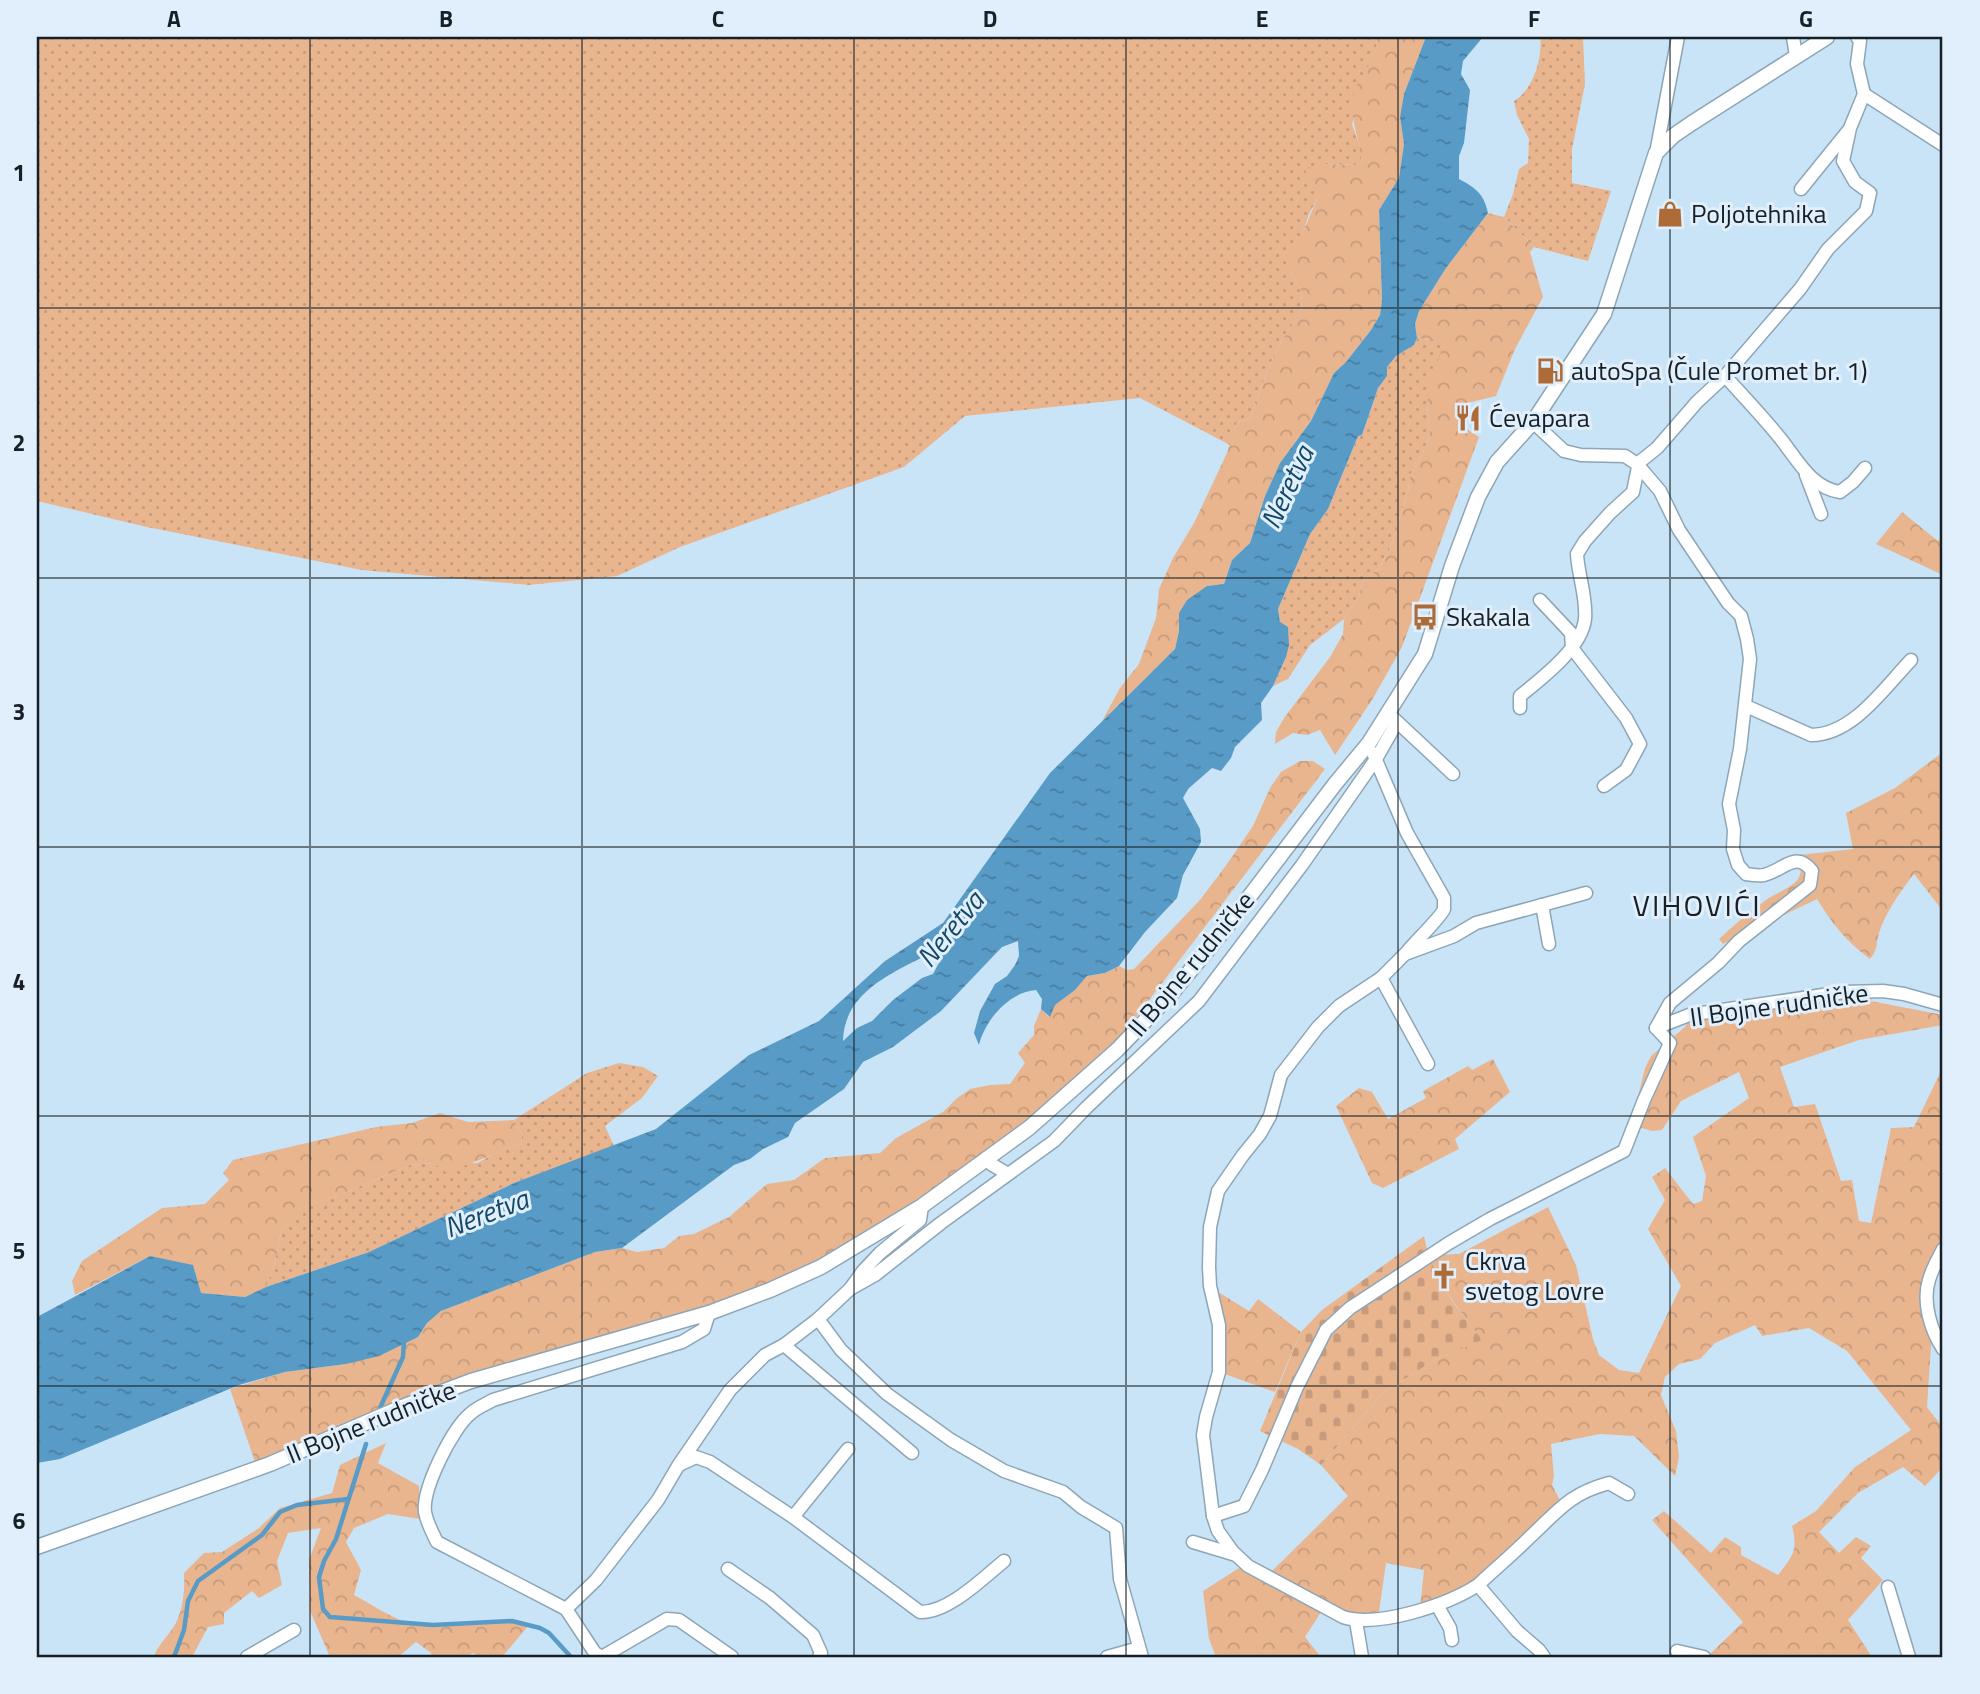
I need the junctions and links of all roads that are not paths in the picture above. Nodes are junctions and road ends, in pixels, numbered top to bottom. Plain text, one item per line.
1 (1678, 37) edge
2 (1793, 37) edge
3 (1826, 37) edge
4 (1857, 37) edge
5 (1796, 56) junction
6 (1864, 94) junction
7 (1850, 128) junction
8 (1943, 145) edge
9 (1656, 153) junction
10 (1801, 189) dead end
11 (1725, 376) junction
12 (1533, 422) junction
13 (1637, 466) junction
14 (1801, 467) junction
15 (1865, 468) dead end
16 (1821, 514) dead end
17 (1540, 600) dead end
18 (1572, 648) junction
19 (1911, 660) dead end
20 (1746, 706) junction
21 (1520, 708) dead end
22 (1392, 717) junction
23 (1369, 743) junction
24 (1376, 759) junction
25 (1453, 774) dead end
26 (1604, 786) dead end
27 (1586, 893) dead end
28 (1542, 905) junction
29 (1549, 944) dead end
30 (1405, 954) junction
31 (1381, 978) junction
32 (1943, 1004) edge
33 (1656, 1028) junction
34 (1428, 1064) dead end
35 (986, 1158) junction
36 (1008, 1174) junction
37 (922, 1206) junction
38 (1943, 1249) edge
39 (850, 1289) junction
40 (709, 1313) junction
41 (818, 1319) junction
42 (784, 1345) junction
43 (1943, 1349) edge
44 (848, 1449) dead end
45 (912, 1453) dead end
46 (678, 1466) junction
47 (1628, 1494) dead end
48 (1213, 1516) junction
49 (793, 1517) junction
50 (1193, 1542) dead end
51 (37, 1547) edge
52 (1237, 1555) junction
53 (1004, 1561) dead end
54 (728, 1569) dead end
55 (1478, 1585) junction
56 (1888, 1587) dead end
57 (1437, 1605) junction
58 (566, 1609) junction
59 (1356, 1621) junction
60 (294, 1630) dead end
61 (1452, 1640) dead end
62 (1677, 1651) dead end
63 (1141, 1653) edge
64 (247, 1657) edge
65 (732, 1657) edge
66 (818, 1657) edge
67 (1107, 1657) edge
68 (1362, 1657) edge
69 (1544, 1657) edge
70 (1704, 1657) edge
71 (1909, 1657) edge

1 - 9 street
2 - 5 street
3 - 5 street, II Bojne rudničke
4 - 6 street
5 - 9 street, II Bojne rudničke
6 - 7 street
6 - 8 street
7 - 10 street
7 - 11 street
9 - 12 street, II Bojne rudničke
11 - 13 street
11 - 14 street
12 - 13 street
12 - 22 street, II Bojne rudničke
13 - 18 street
13 - 20 street, II Bojne rudničke
14 - 15 street
14 - 16 street
17 - 18 street
18 - 21 street
18 - 26 street
19 - 20 street
20 - 33 street, II Bojne rudničke
22 - 23 street, II Bojne rudničke
22 - 24 street, II Bojne rudničke
22 - 25 street
23 - 24 street
23 - 35 street, II Bojne rudničke
24 - 30 street
24 - 36 street, II Bojne rudničke
27 - 28 street
28 - 29 street
28 - 30 street
30 - 31 street
31 - 34 street
31 - 48 street
32 - 33 street, II Bojne rudničke
33 - 48 street, II Bojne rudničke
35 - 36 street
35 - 37 street, II Bojne rudničke
36 - 39 street, II Bojne rudničke
37 - 39 street, II Bojne rudničke
37 - 40 street, II Bojne rudničke
38 - 43 street
39 - 41 street
40 - 51 street, II Bojne rudničke
40 - 58 street, II Bojne rudničke
41 - 42 street
41 - 63 street
42 - 45 street
42 - 46 street
44 - 49 street
46 - 49 street
46 - 58 street
47 - 55 street
48 - 52 street
49 - 53 street
50 - 52 street
52 - 59 street
54 - 66 street
55 - 57 street
55 - 69 street
56 - 71 street
57 - 59 street
57 - 61 street
58 - 65 street, II Bojne rudničke
59 - 68 street
60 - 64 street
62 - 70 street
63 - 67 street

